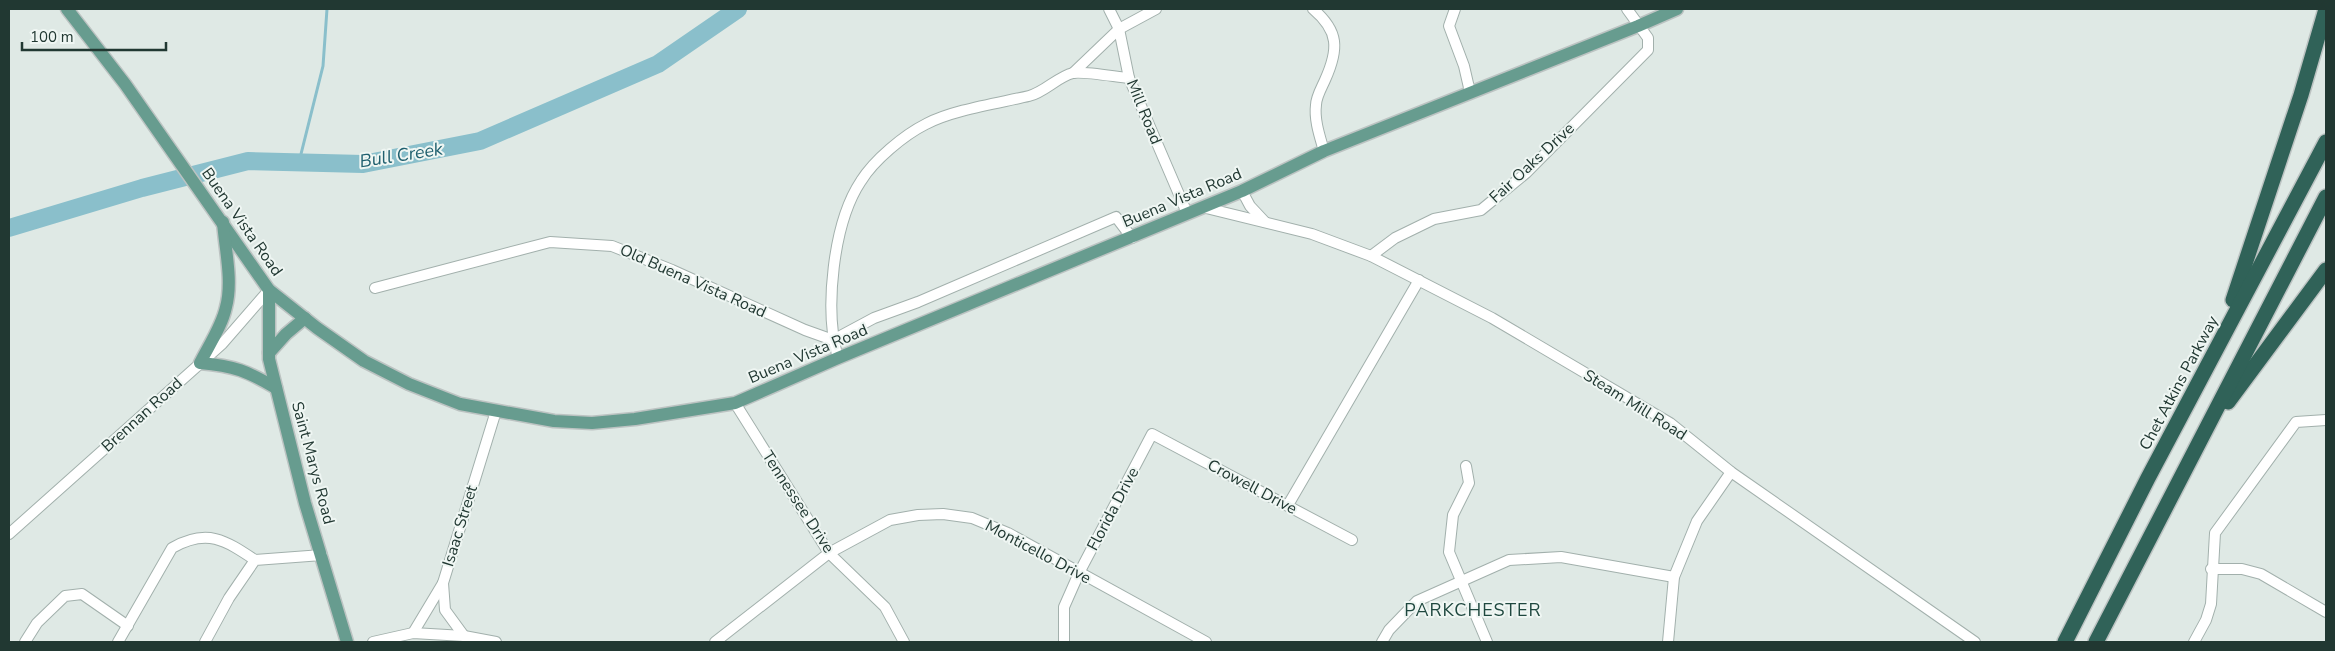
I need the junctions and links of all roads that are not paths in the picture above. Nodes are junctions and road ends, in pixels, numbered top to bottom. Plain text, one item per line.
1 (67, 9) edge
2 (79, 9) edge
3 (1109, 9) edge
4 (1156, 9) edge
5 (1313, 9) edge
6 (1455, 9) edge
7 (1627, 9) edge
8 (1677, 9) edge
9 (2326, 9) edge
10 (1638, 26) junction
11 (1119, 29) junction
12 (89, 38) junction
13 (1073, 73) junction
14 (1129, 78) junction
15 (1470, 92) junction
16 (2326, 142) edge
17 (1324, 151) junction
18 (1242, 191) junction
19 (2326, 197) edge
20 (1202, 207) junction
21 (1187, 213) junction
22 (223, 222) junction
23 (1266, 223) junction
24 (1132, 238) junction
25 (1371, 256) junction
26 (2326, 270) edge
27 (1419, 280) junction
28 (375, 288) dead end
29 (269, 290) junction
30 (305, 318) junction
31 (833, 340) junction
32 (269, 353) junction
33 (838, 358) junction
34 (200, 363) junction
35 (276, 388) junction
36 (735, 403) junction
37 (496, 411) junction
38 (2326, 420) edge
39 (1152, 434) joint
40 (2200, 440) junction
41 (2167, 444) junction
42 (1466, 466) dead end
43 (1731, 472) junction
44 (1288, 505) junction
45 (9, 534) edge
46 (1352, 540) dead end
47 (829, 553) junction
48 (322, 555) junction
49 (255, 560) junction
50 (2211, 569) junction
51 (1079, 573) junction
52 (1674, 577) junction
53 (1460, 580) junction
54 (443, 583) junction
55 (2326, 612) edge
56 (128, 626) junction
57 (413, 633) junction
58 (464, 636) junction
59 (25, 642) edge
60 (118, 642) edge
61 (205, 642) edge
62 (346, 642) edge
63 (373, 642) edge
64 (496, 642) edge
65 (715, 642) edge
66 (904, 642) edge
67 (1064, 642) edge
68 (1206, 642) edge
69 (1382, 642) edge
70 (1487, 642) edge
71 (1668, 642) edge
72 (1975, 642) edge
73 (2065, 642) edge
74 (2096, 642) edge
75 (2194, 642) edge

1 - 12 main road, Buena Vista Road
2 - 12 main road
3 - 11 street, Mill Road
4 - 11 street
5 - 17 street
6 - 15 street
7 - 10 street, Fair Oaks Drive
8 - 10 main road, Buena Vista Road
9 - 41 highway
10 - 15 main road, Buena Vista Road
10 - 25 street, Fair Oaks Drive
11 - 13 street
11 - 14 street, Mill Road
12 - 22 main road, Buena Vista Road
13 - 14 street
13 - 31 street
14 - 21 street, Mill Road
15 - 17 main road, Buena Vista Road
16 - 41 highway, Chet Atkins Parkway
17 - 18 main road, Buena Vista Road
18 - 20 main road, Buena Vista Road
18 - 23 street
19 - 40 highway
20 - 21 main road, Buena Vista Road
20 - 23 street, Steam Mill Road
21 - 24 main road, Buena Vista Road
22 - 29 main road, Buena Vista Road
22 - 34 main road
23 - 25 street, Steam Mill Road
24 - 31 street
24 - 33 main road, Buena Vista Road
25 - 27 street, Steam Mill Road
26 - 40 highway
27 - 43 street, Steam Mill Road
27 - 44 street
28 - 31 street, Old Buena Vista Road
29 - 30 main road, Buena Vista Road
29 - 32 main road, Saint Marys Road
29 - 34 street, Brennan Road
30 - 32 main road
30 - 37 main road, Buena Vista Road
31 - 33 street
32 - 35 main road, Saint Marys Road
33 - 36 main road, Buena Vista Road
34 - 35 main road
34 - 45 street, Brennan Road
35 - 48 main road, Saint Marys Road
36 - 37 main road, Buena Vista Road
36 - 47 street, Tennessee Drive
37 - 54 street, Isaac Street
38 - 50 street
39 - 44 street, Crowell Drive
39 - 51 street, Florida Drive
40 - 74 highway
41 - 73 highway, Chet Atkins Parkway
42 - 53 street
43 - 52 street
43 - 72 street, Steam Mill Road
44 - 46 street, Crowell Drive
47 - 51 street, Monticello Drive
47 - 65 street, Monticello Drive
47 - 66 street, Tennessee Drive
48 - 49 street
48 - 62 main road, Saint Marys Road
49 - 56 street
49 - 61 street
50 - 55 street
50 - 75 street
51 - 67 street, Florida Drive
51 - 68 street, Monticello Drive
52 - 53 street
52 - 71 street
53 - 69 street
53 - 70 street
54 - 57 street
54 - 58 street, Isaac Street
56 - 59 street
56 - 60 street
57 - 58 street
57 - 63 street
58 - 64 street

